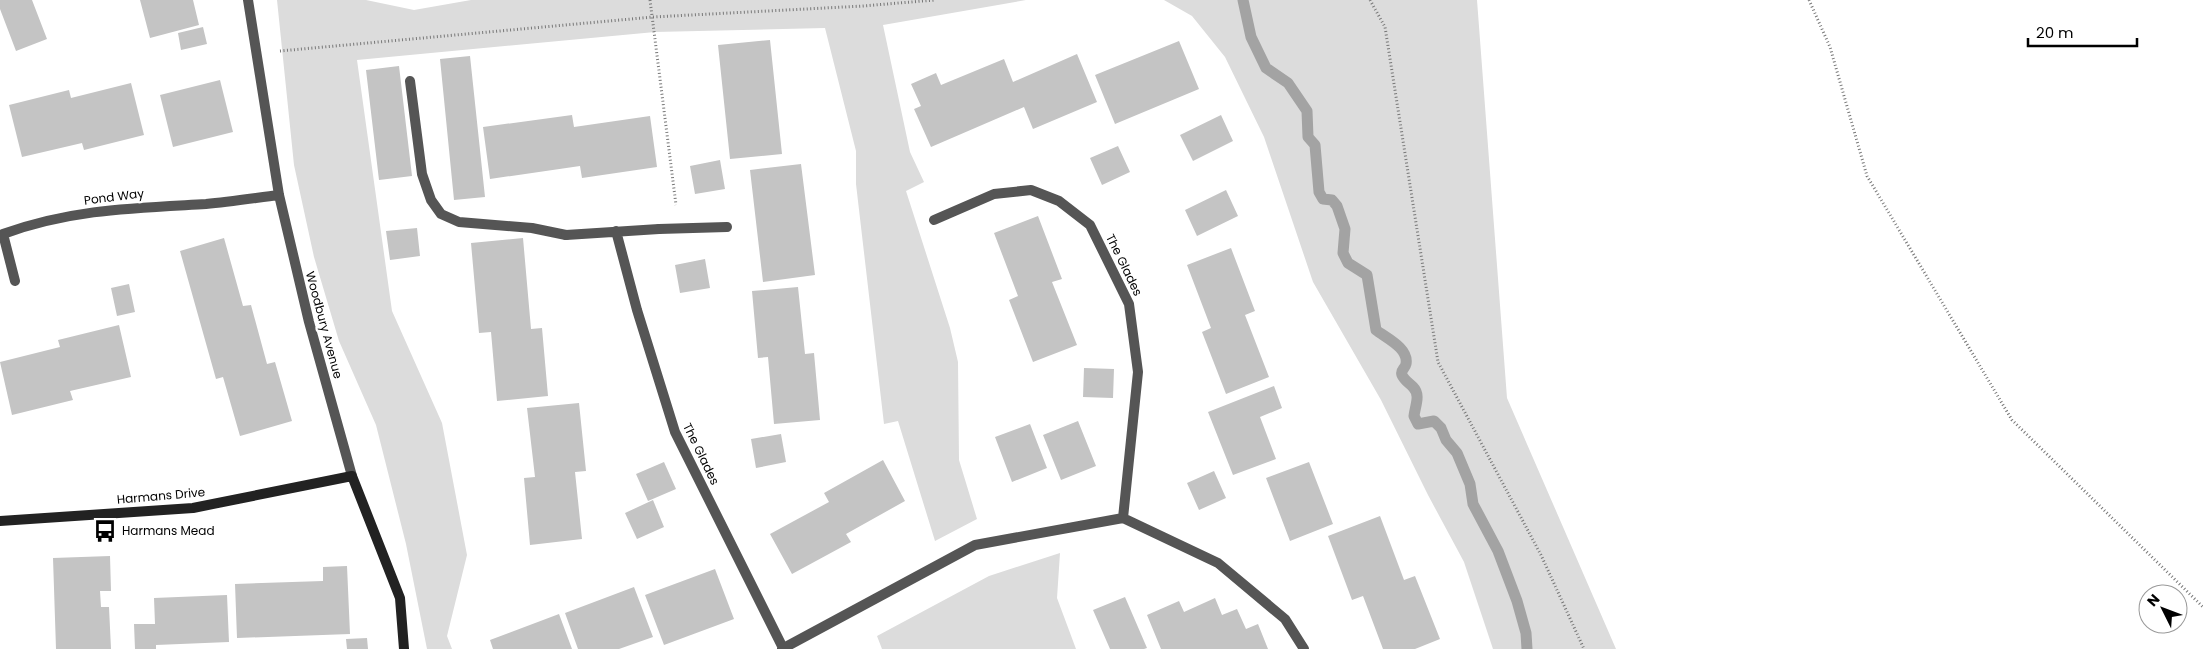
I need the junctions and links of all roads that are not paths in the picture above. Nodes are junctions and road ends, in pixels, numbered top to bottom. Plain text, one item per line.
1 (248, 0) edge
2 (410, 81) dead end
3 (279, 195) junction
4 (934, 220) dead end
5 (727, 228) dead end
6 (616, 231) junction
7 (15, 281) dead end
8 (352, 476) junction
9 (1123, 518) junction
10 (0, 521) edge
11 (404, 649) edge
12 (782, 649) edge
13 (1304, 649) edge

1 - 3 street, Woodbury Avenue
2 - 6 street
3 - 7 street, Pond Way
3 - 8 street, Woodbury Avenue
4 - 9 street, The Glades
5 - 6 street
6 - 12 street, The Glades
8 - 10 street, Harmans Drive
8 - 11 street, Woodbury Avenue
9 - 12 street, The Glades
9 - 13 street

